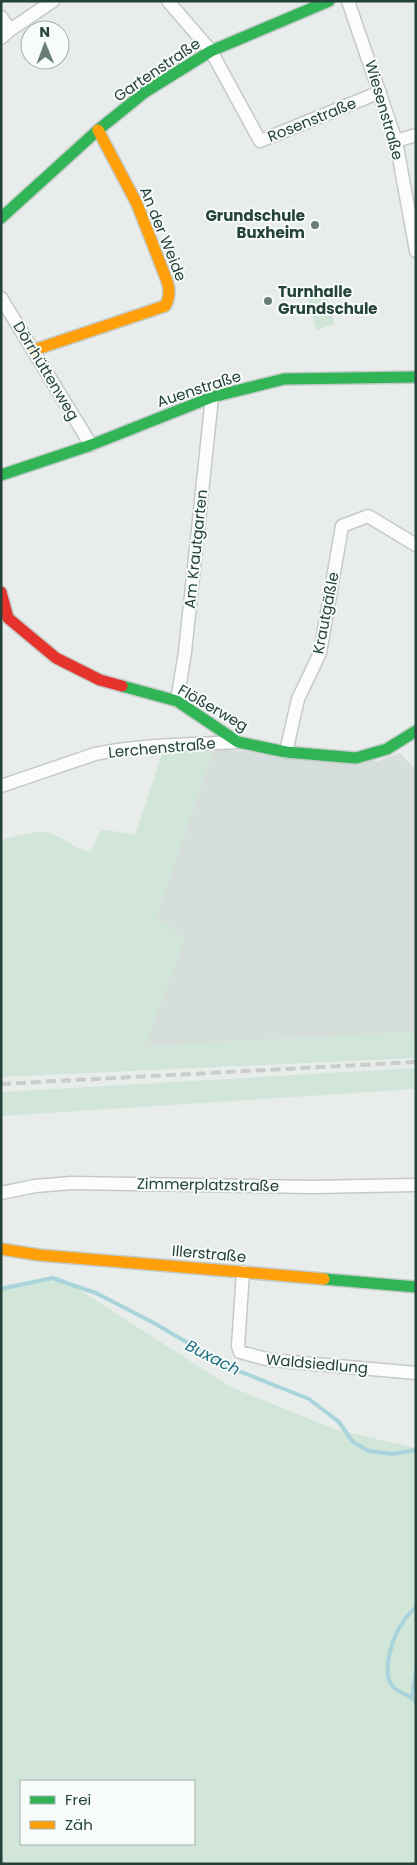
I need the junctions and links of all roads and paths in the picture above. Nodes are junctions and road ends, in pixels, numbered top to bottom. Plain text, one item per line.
1 (53, 1) edge
2 (168, 1) edge
3 (329, 1) edge
4 (348, 1) edge
5 (1, 16) edge
6 (6, 34) edge
7 (211, 51) junction
8 (380, 92) junction
9 (98, 130) junction
10 (416, 135) edge
11 (396, 141) junction
12 (1, 218) edge
13 (416, 251) edge
14 (1, 298) edge
15 (34, 350) junction
16 (416, 377) edge
17 (212, 397) junction
18 (91, 445) junction
19 (1, 475) edge
20 (416, 545) edge
21 (1, 592) edge
22 (4, 619) edge
23 (177, 701) junction
24 (416, 732) edge
25 (238, 742) junction
26 (286, 752) junction
27 (1, 786) edge
28 (416, 1185) edge
29 (1, 1193) edge
30 (1, 1249) edge
31 (243, 1272) junction
32 (416, 1286) edge
33 (416, 1373) edge

1 - 6 street
2 - 7 street, Rosenstraße
3 - 7 street, Gartenstraße
4 - 8 street, Wiesenstraße
5 - 6 street
7 - 8 street, Rosenstraße
7 - 9 street, Gartenstraße
8 - 11 street, Wiesenstraße
9 - 12 street, Gartenstraße
9 - 15 street, An der Weide
10 - 11 street
11 - 13 street, Wiesenstraße
14 - 15 street, Dörrhüttenweg
15 - 18 street, Dörrhüttenweg
16 - 17 street, Auenstraße
17 - 18 street, Auenstraße
17 - 23 street, Am Krautgarten
18 - 19 street, Auenstraße
20 - 26 street, Krautgäßle
21 - 22 street, Flößerweg
22 - 23 street, Flößerweg
23 - 25 street, Flößerweg
24 - 26 street, Flößerweg
25 - 26 street, Flößerweg
25 - 27 street, Lerchenstraße
28 - 29 street, Zimmerplatzstraße
30 - 31 street, Illerstraße
31 - 32 street, Illerstraße
31 - 33 street, Waldsiedlung

